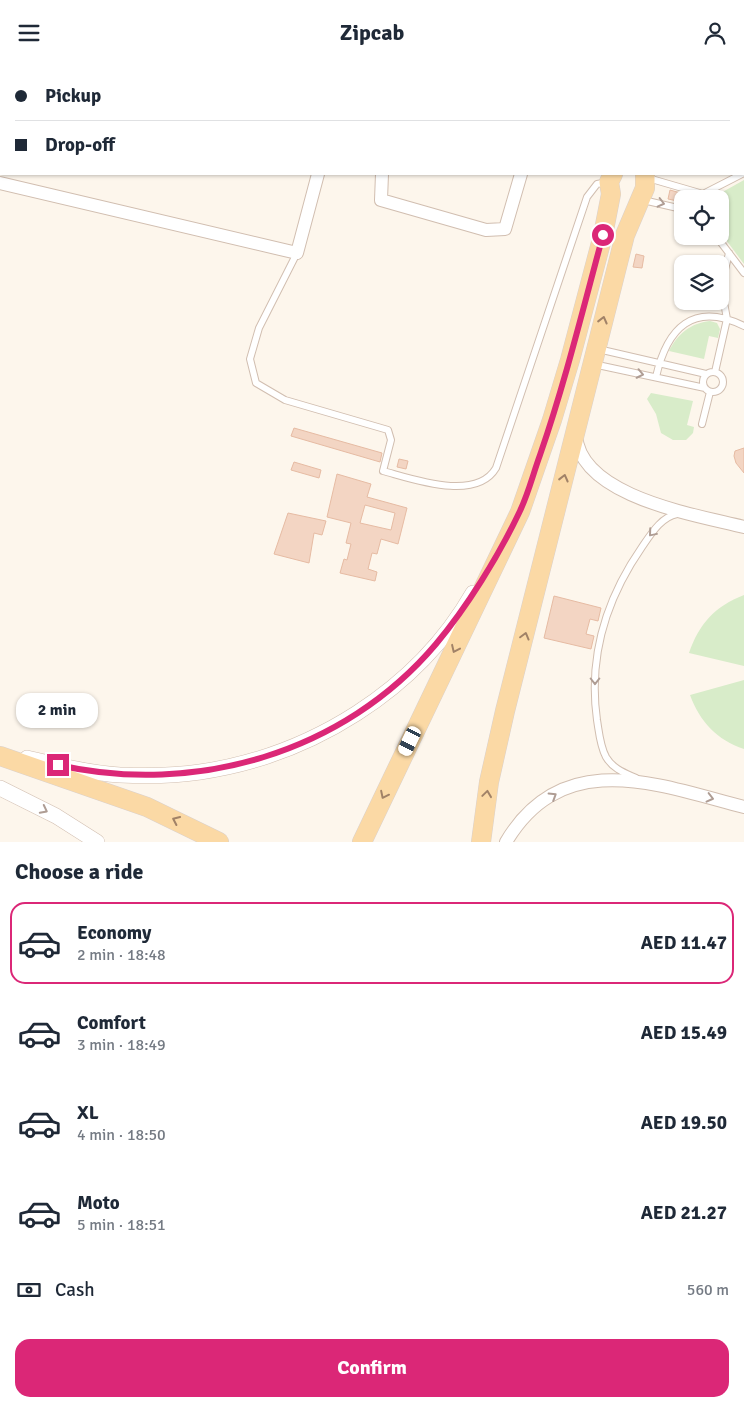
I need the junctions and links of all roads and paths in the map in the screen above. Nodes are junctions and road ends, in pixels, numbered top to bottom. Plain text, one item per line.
1 (318, 175) edge
2 (382, 175) edge
3 (521, 175) edge
4 (644, 175) edge
5 (739, 175) edge
6 (0, 183) edge
7 (611, 183) edge
8 (685, 190) edge
9 (713, 190) edge
10 (639, 199) junction
11 (674, 207) edge
12 (723, 245) edge
13 (297, 253) junction
14 (729, 253) junction
15 (744, 273) edge
16 (728, 319) junction
17 (744, 326) edge
18 (594, 356) junction
19 (659, 363) junction
20 (715, 371) junction
21 (706, 374) junction
22 (656, 377) junction
23 (708, 390) junction
24 (702, 423) dead end
25 (576, 427) junction
26 (520, 512) junction
27 (694, 514) junction
28 (744, 527) edge
29 (0, 752) edge
30 (0, 756) edge
31 (641, 781) junction
32 (0, 788) edge
33 (744, 807) edge
34 (97, 842) edge
35 (219, 842) edge
36 (362, 842) edge
37 (481, 842) edge
38 (506, 842) edge

1 - 13 street
2 - 3 street
4 - 8 lane
4 - 10 main road
5 - 9 lane
6 - 13 street
7 - 10 main road
7 - 13 lane
7 - 26 main road
10 -> 11 lane
18 -> 10 main road
12 - 14 lane
14 - 15 lane
14 - 16 lane
16 - 17 lane
16 - 19 lane
16 - 20 lane
18 - 19 lane
18 -> 22 lane
18 - 25 main road
19 - 21 lane
19 - 22 lane
20 - 21 lane
20 - 23 lane
21 - 23 lane
22 - 23 lane
23 - 24 lane
25 - 27 street
37 -> 25 main road
26 - 29 street
26 -> 36 main road
27 - 28 street
27 -> 31 lane
35 -> 30 main road
31 -> 33 street
38 -> 31 street
32 -> 34 street

